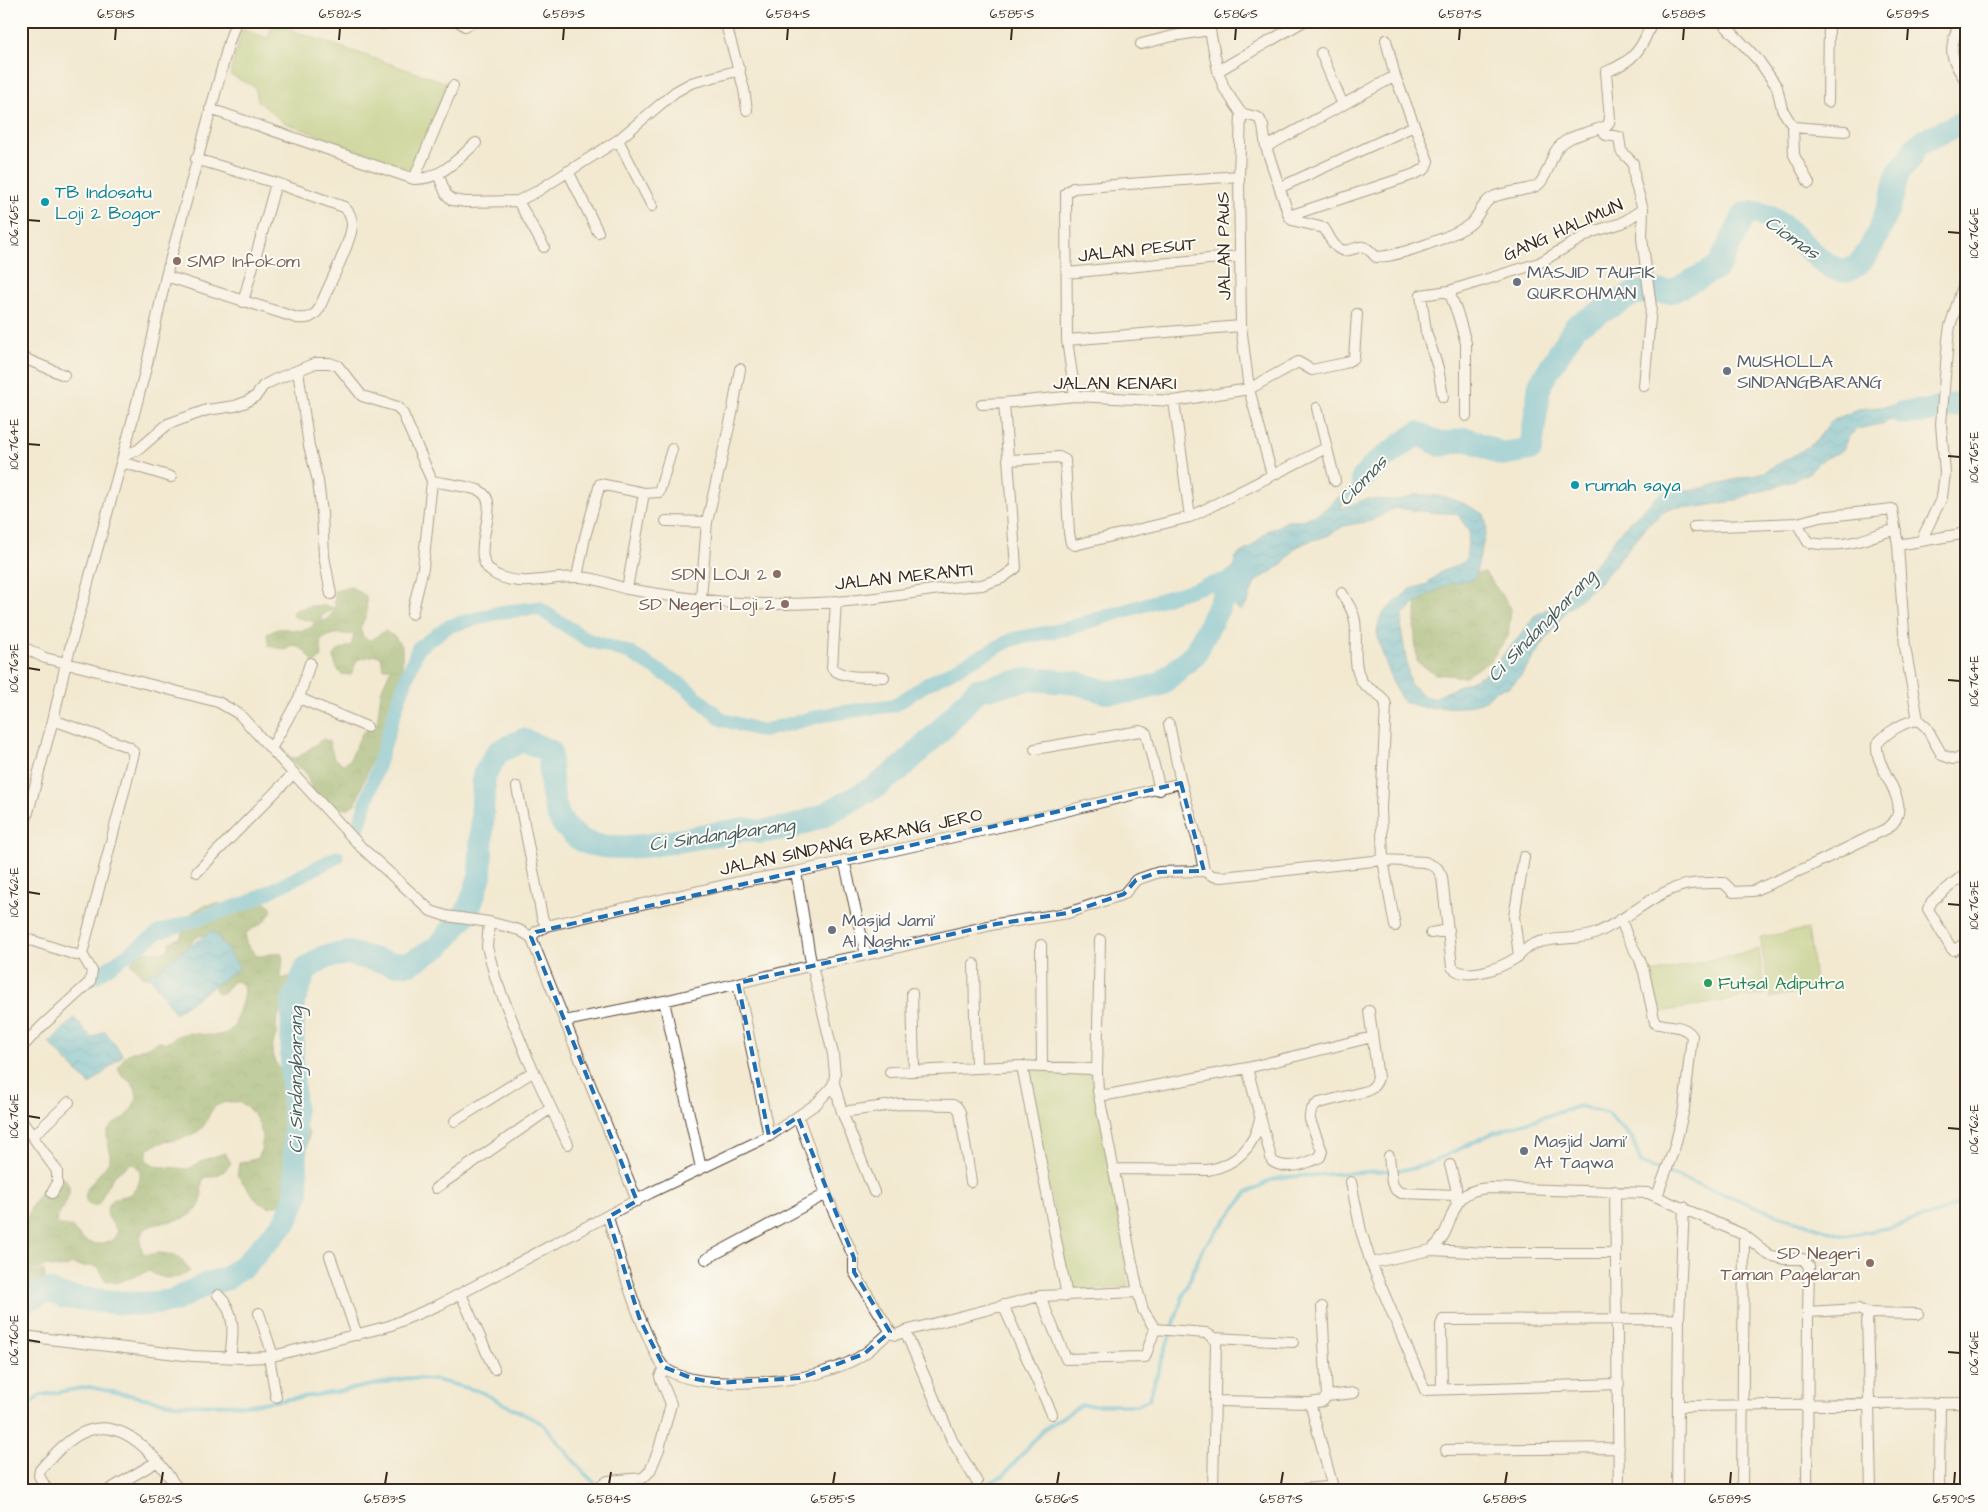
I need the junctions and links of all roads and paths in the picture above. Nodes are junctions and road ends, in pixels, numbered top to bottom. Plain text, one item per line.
1 (376, 21) edge
2 (391, 21) edge
3 (458, 21) edge
4 (475, 21) edge
5 (725, 21) edge
6 (1304, 21) edge
7 (1652, 21) edge
8 (1721, 21) edge
9 (1830, 21) edge
10 (1960, 21) edge
11 (232, 23) edge
12 (1209, 26) edge
13 (1386, 40) dead end
14 (1141, 44) dead end
15 (1322, 53) dead end
16 (740, 70) junction
17 (1218, 71) junction
18 (1395, 76) junction
19 (1967, 82) edge
20 (453, 86) dead end
21 (1828, 102) dead end
22 (1343, 105) junction
23 (210, 109) junction
24 (747, 110) dead end
25 (1241, 113) junction
26 (1414, 126) junction
27 (1793, 127) junction
28 (1601, 128) junction
29 (1845, 131) dead end
30 (618, 140) junction
31 (476, 143) dead end
32 (1266, 147) junction
33 (196, 160) junction
34 (568, 171) junction
35 (438, 174) junction
36 (1239, 176) junction
37 (414, 179) junction
38 (276, 183) junction
39 (1809, 183) dead end
40 (1281, 187) junction
41 (518, 201) junction
42 (652, 206) dead end
43 (1643, 209) junction
44 (1289, 216) junction
45 (598, 232) dead end
46 (544, 248) dead end
47 (1240, 256) junction
48 (1067, 273) junction
49 (1967, 274) edge
50 (166, 276) junction
51 (1449, 291) junction
52 (243, 302) junction
53 (1357, 314) dead end
54 (1241, 326) junction
55 (1067, 340) junction
56 (21, 357) edge
57 (740, 369) dead end
58 (298, 371) junction
59 (64, 375) dead end
60 (1644, 386) dead end
61 (1248, 389) junction
62 (1074, 396) junction
63 (1443, 397) dead end
64 (1174, 401) junction
65 (982, 404) dead end
66 (1004, 404) junction
67 (1317, 408) dead end
68 (1466, 416) dead end
69 (1326, 448) junction
70 (672, 449) dead end
71 (123, 459) junction
72 (1009, 460) junction
73 (1272, 475) junction
74 (171, 477) dead end
75 (1335, 481) dead end
76 (432, 482) junction
77 (644, 493) junction
78 (1190, 517) junction
79 (666, 521) dead end
80 (707, 522) junction
81 (1796, 523) junction
82 (1694, 527) dead end
83 (1896, 530) junction
84 (1967, 533) edge
85 (1921, 542) junction
86 (1898, 545) junction
87 (577, 577) junction
88 (627, 589) junction
89 (1342, 593) dead end
90 (332, 594) dead end
91 (701, 598) junction
92 (836, 601) junction
93 (412, 614) dead end
94 (21, 646) edge
95 (310, 663) dead end
96 (66, 664) junction
97 (884, 677) dead end
98 (299, 698) junction
99 (53, 720) junction
100 (1918, 720) junction
101 (1169, 724) dead end
102 (367, 727) dead end
103 (272, 748) junction
104 (1035, 749) dead end
105 (1967, 757) edge
106 (294, 773) junction
107 (1181, 784) junction
108 (517, 786) dead end
109 (1160, 790) junction
110 (21, 838) edge
111 (1524, 857) dead end
112 (844, 860) junction
113 (1383, 860) junction
114 (1204, 871) junction
115 (197, 872) dead end
116 (796, 872) junction
117 (1967, 872) edge
118 (1622, 920) junction
119 (484, 922) junction
120 (546, 926) junction
121 (1395, 926) dead end
122 (1448, 930) junction
123 (1431, 933) dead end
124 (21, 937) edge
125 (531, 937) junction
126 (1100, 940) dead end
127 (1967, 942) edge
128 (1041, 944) dead end
129 (82, 954) junction
130 (866, 955) junction
131 (1519, 956) junction
132 (974, 964) dead end
133 (813, 965) junction
134 (738, 983) junction
135 (912, 992) dead end
136 (664, 1001) junction
137 (1369, 1011) dead end
138 (565, 1022) junction
139 (1372, 1038) junction
140 (21, 1048) edge
141 (1022, 1066) junction
142 (1042, 1066) junction
143 (976, 1068) junction
144 (1247, 1068) junction
145 (914, 1070) junction
146 (534, 1071) junction
147 (890, 1072) dead end
148 (1097, 1072) junction
149 (834, 1083) junction
150 (1098, 1091) junction
151 (69, 1102) dead end
152 (551, 1108) junction
153 (842, 1112) junction
154 (798, 1117) junction
155 (1260, 1118) junction
156 (455, 1121) dead end
157 (22, 1125) edge
158 (33, 1136) junction
159 (769, 1136) junction
160 (568, 1144) dead end
161 (1389, 1161) dead end
162 (1450, 1165) dead end
163 (701, 1168) junction
164 (1113, 1169) junction
165 (971, 1182) dead end
166 (1351, 1182) dead end
167 (436, 1188) dead end
168 (1615, 1191) junction
169 (874, 1192) dead end
170 (52, 1194) dead end
171 (826, 1194) junction
172 (1657, 1196) junction
173 (1456, 1198) junction
174 (637, 1201) junction
175 (1684, 1207) junction
176 (608, 1217) junction
177 (1744, 1234) junction
178 (1431, 1250) junction
179 (1616, 1253) junction
180 (330, 1256) dead end
181 (706, 1259) dead end
182 (1371, 1263) junction
183 (1138, 1292) junction
184 (461, 1294) junction
185 (218, 1295) dead end
186 (1040, 1296) junction
187 (1067, 1296) junction
188 (1003, 1305) junction
189 (1322, 1307) dead end
190 (1808, 1312) junction
191 (259, 1313) dead end
192 (1867, 1314) junction
193 (1918, 1314) dead end
194 (1679, 1319) junction
195 (1617, 1320) junction
196 (1158, 1330) junction
197 (905, 1331) junction
198 (890, 1332) junction
199 (357, 1335) junction
200 (23, 1336) dead end
201 (1214, 1338) junction
202 (1293, 1342) dead end
203 (271, 1356) junction
204 (230, 1358) junction
205 (664, 1367) junction
206 (494, 1369) dead end
207 (1619, 1384) junction
208 (1442, 1388) junction
209 (1354, 1392) dead end
210 (1328, 1396) junction
211 (276, 1397) dead end
212 (1216, 1401) junction
213 (1310, 1403) junction
214 (1940, 1403) junction
215 (1967, 1403) edge
216 (1870, 1404) junction
217 (1807, 1405) junction
218 (1678, 1406) junction
219 (1741, 1406) junction
220 (1052, 1414) dead end
221 (1619, 1448) junction
222 (1446, 1450) dead end
223 (158, 1461) junction
224 (977, 1482) dead end
225 (1333, 1488) edge
226 (594, 1490) edge
227 (48, 1491) edge
228 (107, 1491) edge
229 (179, 1491) edge
230 (1213, 1491) edge
231 (1277, 1491) edge
232 (1619, 1491) edge
233 (1677, 1491) edge
234 (1742, 1491) edge
235 (1807, 1491) edge
236 (1871, 1491) edge
237 (1939, 1491) edge

1 - 2 street
3 - 4 street
5 - 16 street
6 - 17 street
7 - 28 street
8 - 27 street
9 - 21 street
10 - 19 street
11 - 23 street
12 - 14 street
12 - 17 street
13 - 18 street
15 - 22 street
16 - 24 street
16 - 30 street
17 - 25 street
18 - 22 street
18 - 26 street
20 - 37 street
22 - 32 street
23 - 33 street
23 - 37 street
25 - 32 street
25 - 36 street, JALAN PAUS
26 - 40 street
26 - 44 street
27 - 29 street
27 - 39 street
28 - 43 street
28 - 44 street
30 - 34 street
30 - 42 street
31 - 35 street
32 - 40 street
33 - 38 street
33 - 50 street
34 - 41 street
34 - 45 street
35 - 37 street
35 - 41 street
36 - 47 street, JALAN PAUS
36 - 48 street
38 - 52 street
38 - 52 street
40 - 44 street
41 - 46 street
43 - 51 street, GANG HALIMUN
43 - 60 street
47 - 48 street, JALAN PESUT
47 - 54 street, JALAN PAUS
48 - 55 street
49 - 85 street
50 - 52 street
50 - 71 street
51 - 63 street, GANG HALIMUN
51 - 68 street
53 - 61 street, JALAN KENARI
54 - 55 street
54 - 61 street, JALAN PAUS
55 - 62 street
56 - 59 street
57 - 80 street
58 - 71 street
58 - 76 street
58 - 90 street
61 - 64 street, JALAN KENARI
61 - 73 street, JALAN PAUS
62 - 64 street, JALAN KENARI
62 - 66 street, JALAN KENARI
64 - 78 street
65 - 66 street, JALAN KENARI
66 - 72 street, JALAN MERANTI
67 - 69 street
69 - 73 street
69 - 75 street
70 - 77 street
71 - 74 street
71 - 96 street
72 - 78 street
72 - 92 street, JALAN MERANTI
73 - 78 street
76 - 87 street, JALAN MERANTI
76 - 93 street
77 - 87 street
77 - 88 street
79 - 80 street
80 - 91 street
81 - 82 street
81 - 83 street
81 - 83 street
83 - 86 street
84 - 85 street
85 - 86 street
86 - 100 street
87 - 88 street, JALAN MERANTI
88 - 91 street, JALAN MERANTI
89 - 113 street
91 - 92 street, JALAN MERANTI
92 - 97 street
94 - 96 street
95 - 98 street
96 - 99 street
96 - 103 street
98 - 102 street
98 - 103 street
99 - 110 street
99 - 129 street
100 - 105 street
100 - 118 street
101 - 107 street
103 - 106 street
104 - 109 street
106 - 115 street
106 - 119 street
107 - 109 street, JALAN SINDANG BARANG JERO
107 - 114 street
108 - 120 street
109 - 112 street, JALAN SINDANG BARANG JERO
111 - 131 street
112 - 116 street, JALAN SINDANG BARANG JERO
112 - 130 street
113 - 114 street
113 - 121 street
113 - 122 street
114 - 130 street
116 - 120 street, JALAN SINDANG BARANG JERO
116 - 133 street
117 - 127 street
118 - 131 street
118 - 172 street
119 - 125 street
119 - 146 street
120 - 125 street, JALAN SINDANG BARANG JERO
122 - 123 street
122 - 131 street
124 - 129 street
125 - 138 street
126 - 148 street
128 - 142 street
129 - 140 street
130 - 133 street
132 - 143 street
133 - 134 street
133 - 149 street
134 - 136 street
134 - 159 street
135 - 145 street
136 - 138 street
136 - 163 street
137 - 139 street
138 - 174 street
139 - 144 street
139 - 155 street
141 - 142 street
141 - 143 street
141 - 187 street
142 - 148 street
143 - 145 street
144 - 150 street
144 - 155 street
145 - 147 street
146 - 152 street
146 - 156 street
148 - 150 street
149 - 153 street
149 - 154 street
150 - 164 street
151 - 158 street
152 - 160 street
152 - 167 street
153 - 165 street
153 - 169 street
154 - 159 street
154 - 171 street
155 - 164 street
157 - 158 street
158 - 170 street
159 - 163 street
161 - 173 street
162 - 173 street
163 - 174 street
164 - 183 street
166 - 182 street
168 - 172 street
168 - 173 street
168 - 179 street
171 - 181 street
171 - 198 street
172 - 175 street
173 - 178 street
174 - 176 street
175 - 177 street
175 - 194 street
176 - 184 street
176 - 205 street
177 - 190 street
177 - 219 street
178 - 179 street
178 - 182 street
179 - 195 street
180 - 199 street
182 - 208 street
183 - 187 street
183 - 196 street
184 - 199 street
184 - 206 street
185 - 204 street
186 - 187 street
186 - 188 street
186 - 196 street
188 - 197 street
188 - 220 street
189 - 210 street
190 - 192 street
190 - 217 street
191 - 203 street
192 - 193 street
192 - 216 street
194 - 195 street
194 - 218 street
195 - 207 street
195 - 208 street
196 - 201 street
197 - 198 street
197 - 224 street
198 - 205 street
199 - 203 street
200 - 204 street
201 - 202 street
201 - 212 street
203 - 204 street
203 - 211 street
205 - 226 street
207 - 208 street
207 - 221 street
209 - 210 street
210 - 213 street
212 - 213 street
212 - 230 street
213 - 225 street
214 - 215 street
214 - 216 street
214 - 237 street
216 - 217 street
216 - 236 street
217 - 219 street
217 - 235 street
218 - 219 street
218 - 233 street
219 - 234 street
221 - 222 street
221 - 232 street
223 - 227 street
223 - 228 street
223 - 229 street
225 - 231 street

